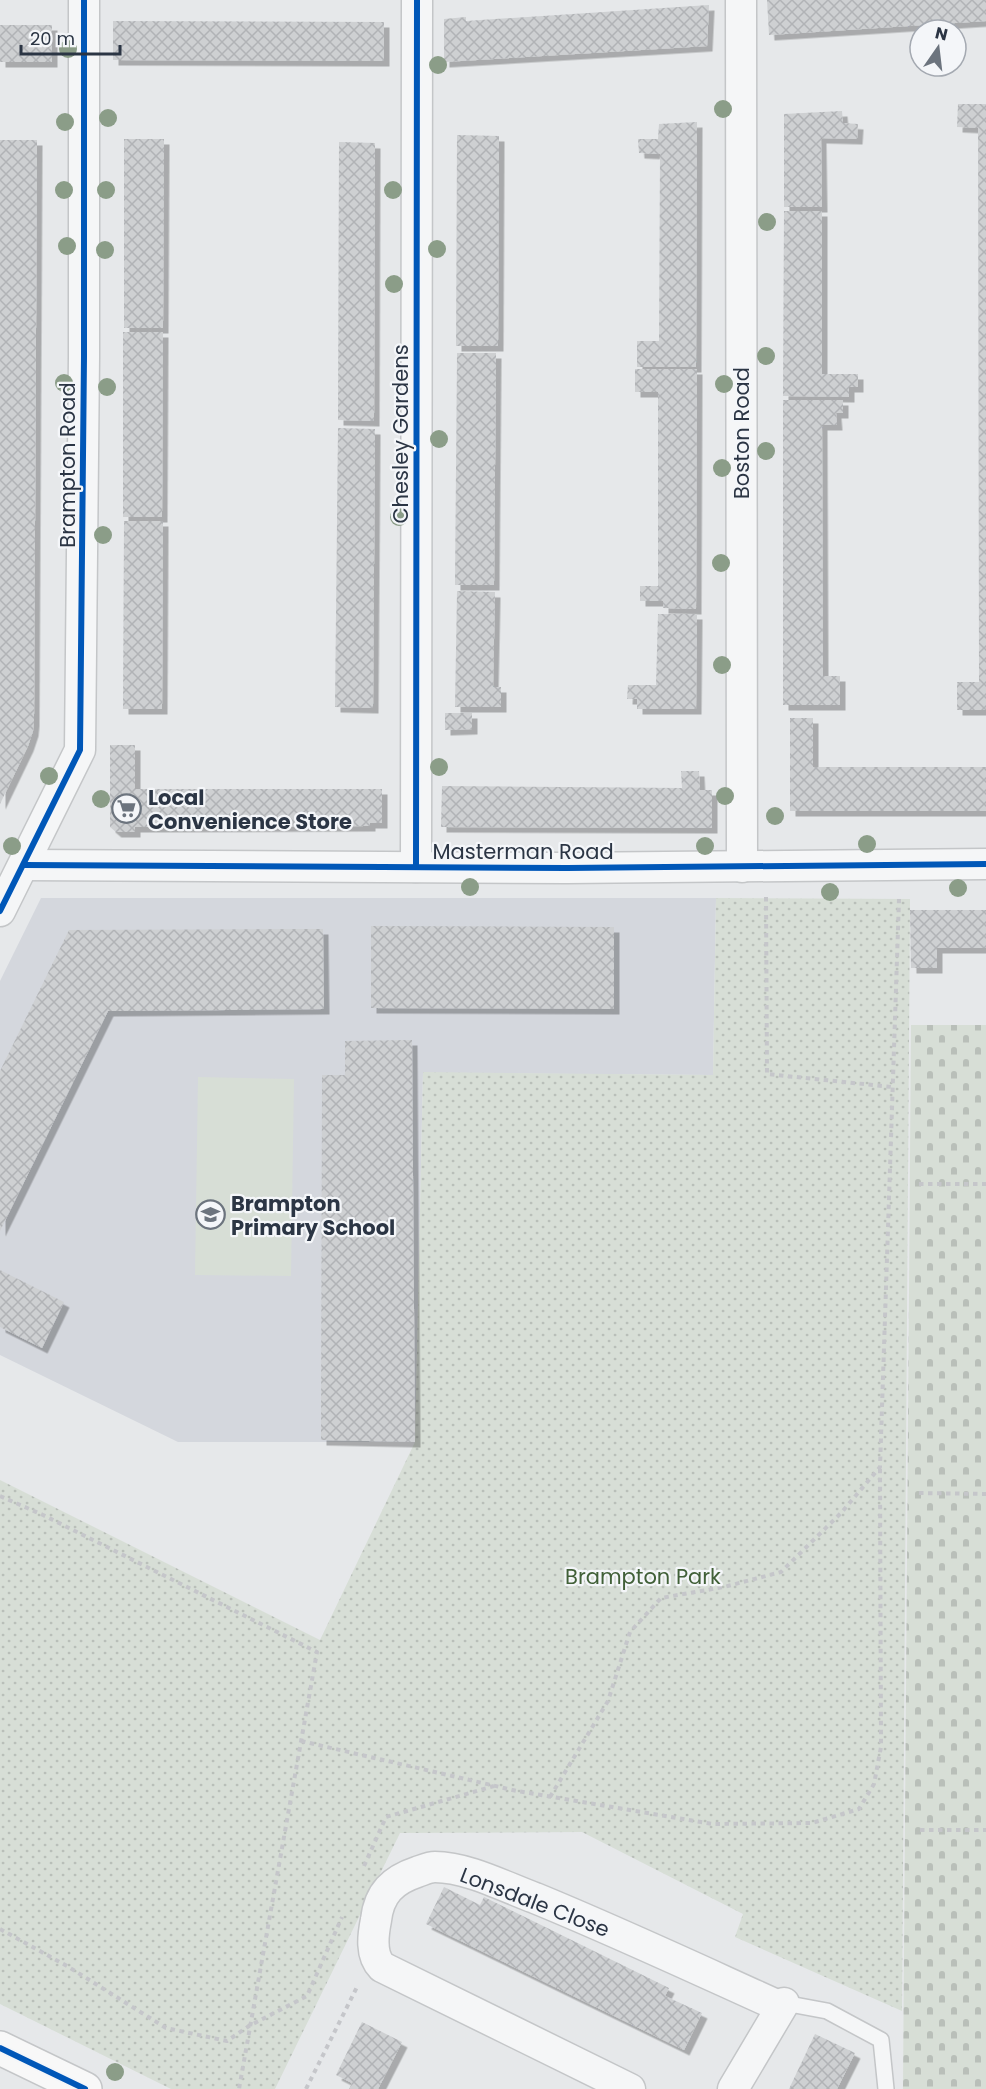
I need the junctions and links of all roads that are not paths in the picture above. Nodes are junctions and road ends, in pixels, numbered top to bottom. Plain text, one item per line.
1 (84, 0) edge
2 (417, 0) edge
3 (741, 0) edge
4 (986, 864) edge
5 (24, 866) junction
6 (754, 866) junction
7 (416, 867) junction
8 (0, 911) edge
9 (782, 2005) junction
10 (0, 2048) edge
11 (85, 2089) edge
12 (630, 2089) edge
13 (733, 2089) edge
14 (886, 2089) edge

1 - 5 street, Brampton Road
2 - 7 street, Chesley Gardens
3 - 6 street, Boston Road
4 - 6 street, Masterman Road
5 - 7 street, Masterman Road
5 - 8 street, Brampton Road
6 - 7 street, Masterman Road
9 - 12 street, Lonsdale Close
9 - 13 street
9 - 14 lane
10 - 11 street

